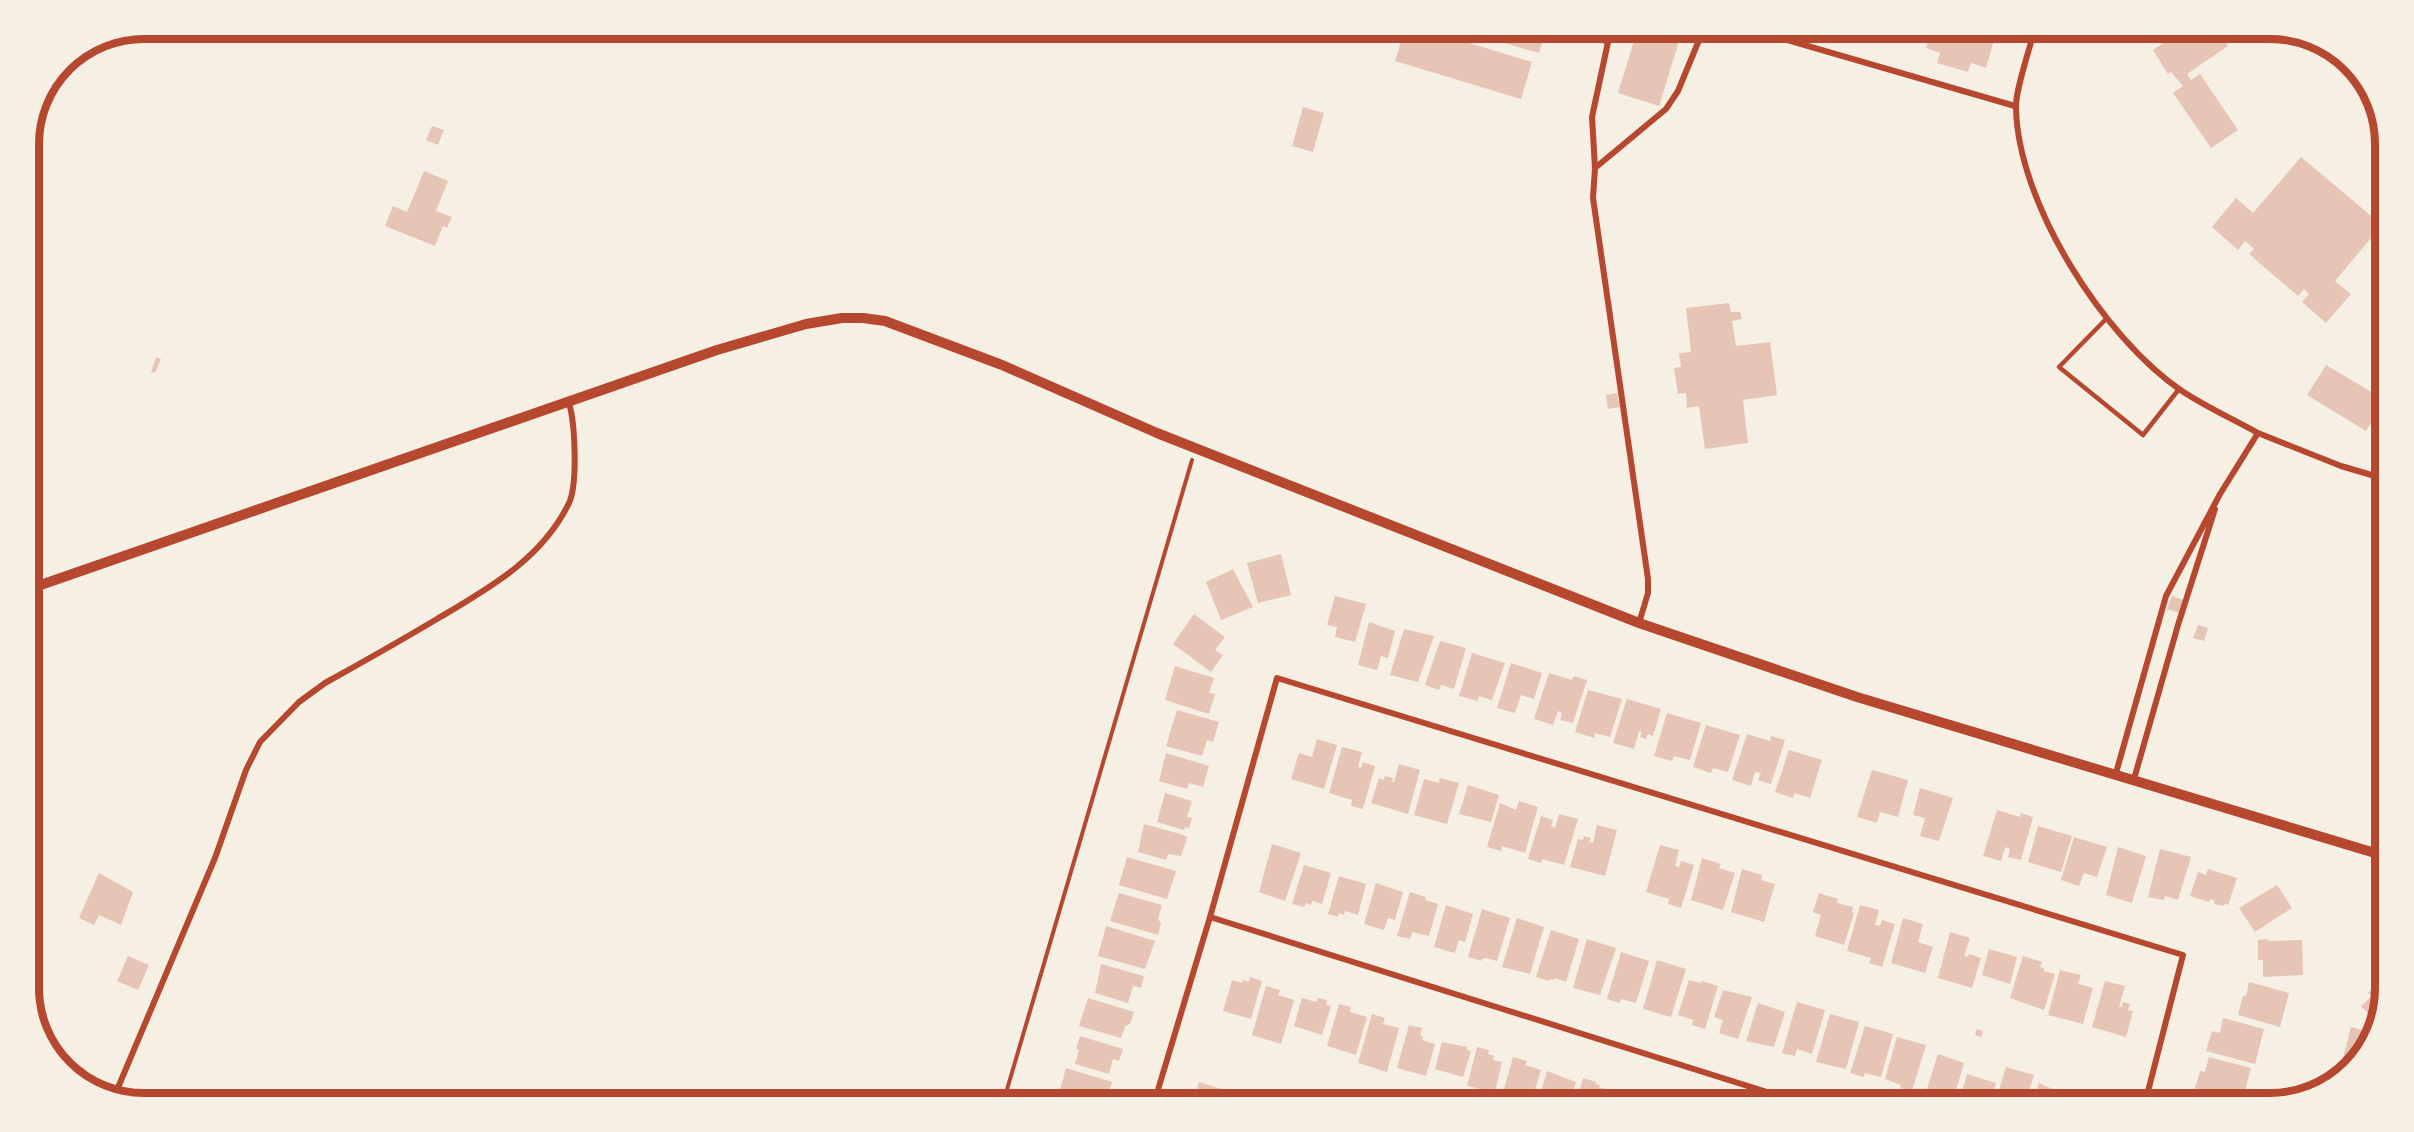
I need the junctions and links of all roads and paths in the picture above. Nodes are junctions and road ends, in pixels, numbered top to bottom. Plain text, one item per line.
1 (1599, 39) edge
2 (1607, 39) edge
3 (1699, 39) edge
4 (1784, 39) edge
5 (2032, 39) edge
6 (1606, 42) junction
7 (2015, 106) junction
8 (1595, 168) junction
9 (2107, 318) junction
10 (2179, 388) junction
11 (569, 403) junction
12 (2258, 433) junction
13 (1195, 448) junction
14 (2375, 477) edge
15 (2220, 494) junction
16 (39, 586) edge
17 (1639, 623) junction
18 (2116, 773) junction
19 (2134, 779) junction
20 (2375, 853) edge
21 (1210, 917) junction
22 (117, 1089) edge
23 (1006, 1093) edge
24 (1157, 1093) edge
25 (1767, 1093) edge
26 (2148, 1093) edge

1 - 6 lane
2 - 6 street
3 - 8 street
4 - 7 street
5 - 7 street
6 - 8 street
7 - 9 street
8 - 17 street
9 - 10 street
9 - 10 lane
10 - 12 street
11 - 13 street
11 - 16 street
11 - 22 street
12 - 14 street
12 - 15 street
13 - 17 street
13 - 23 path
15 - 18 street
15 - 19 street
17 - 18 street
18 - 19 street
19 - 20 street
21 - 24 street
21 - 25 street
21 - 26 street

